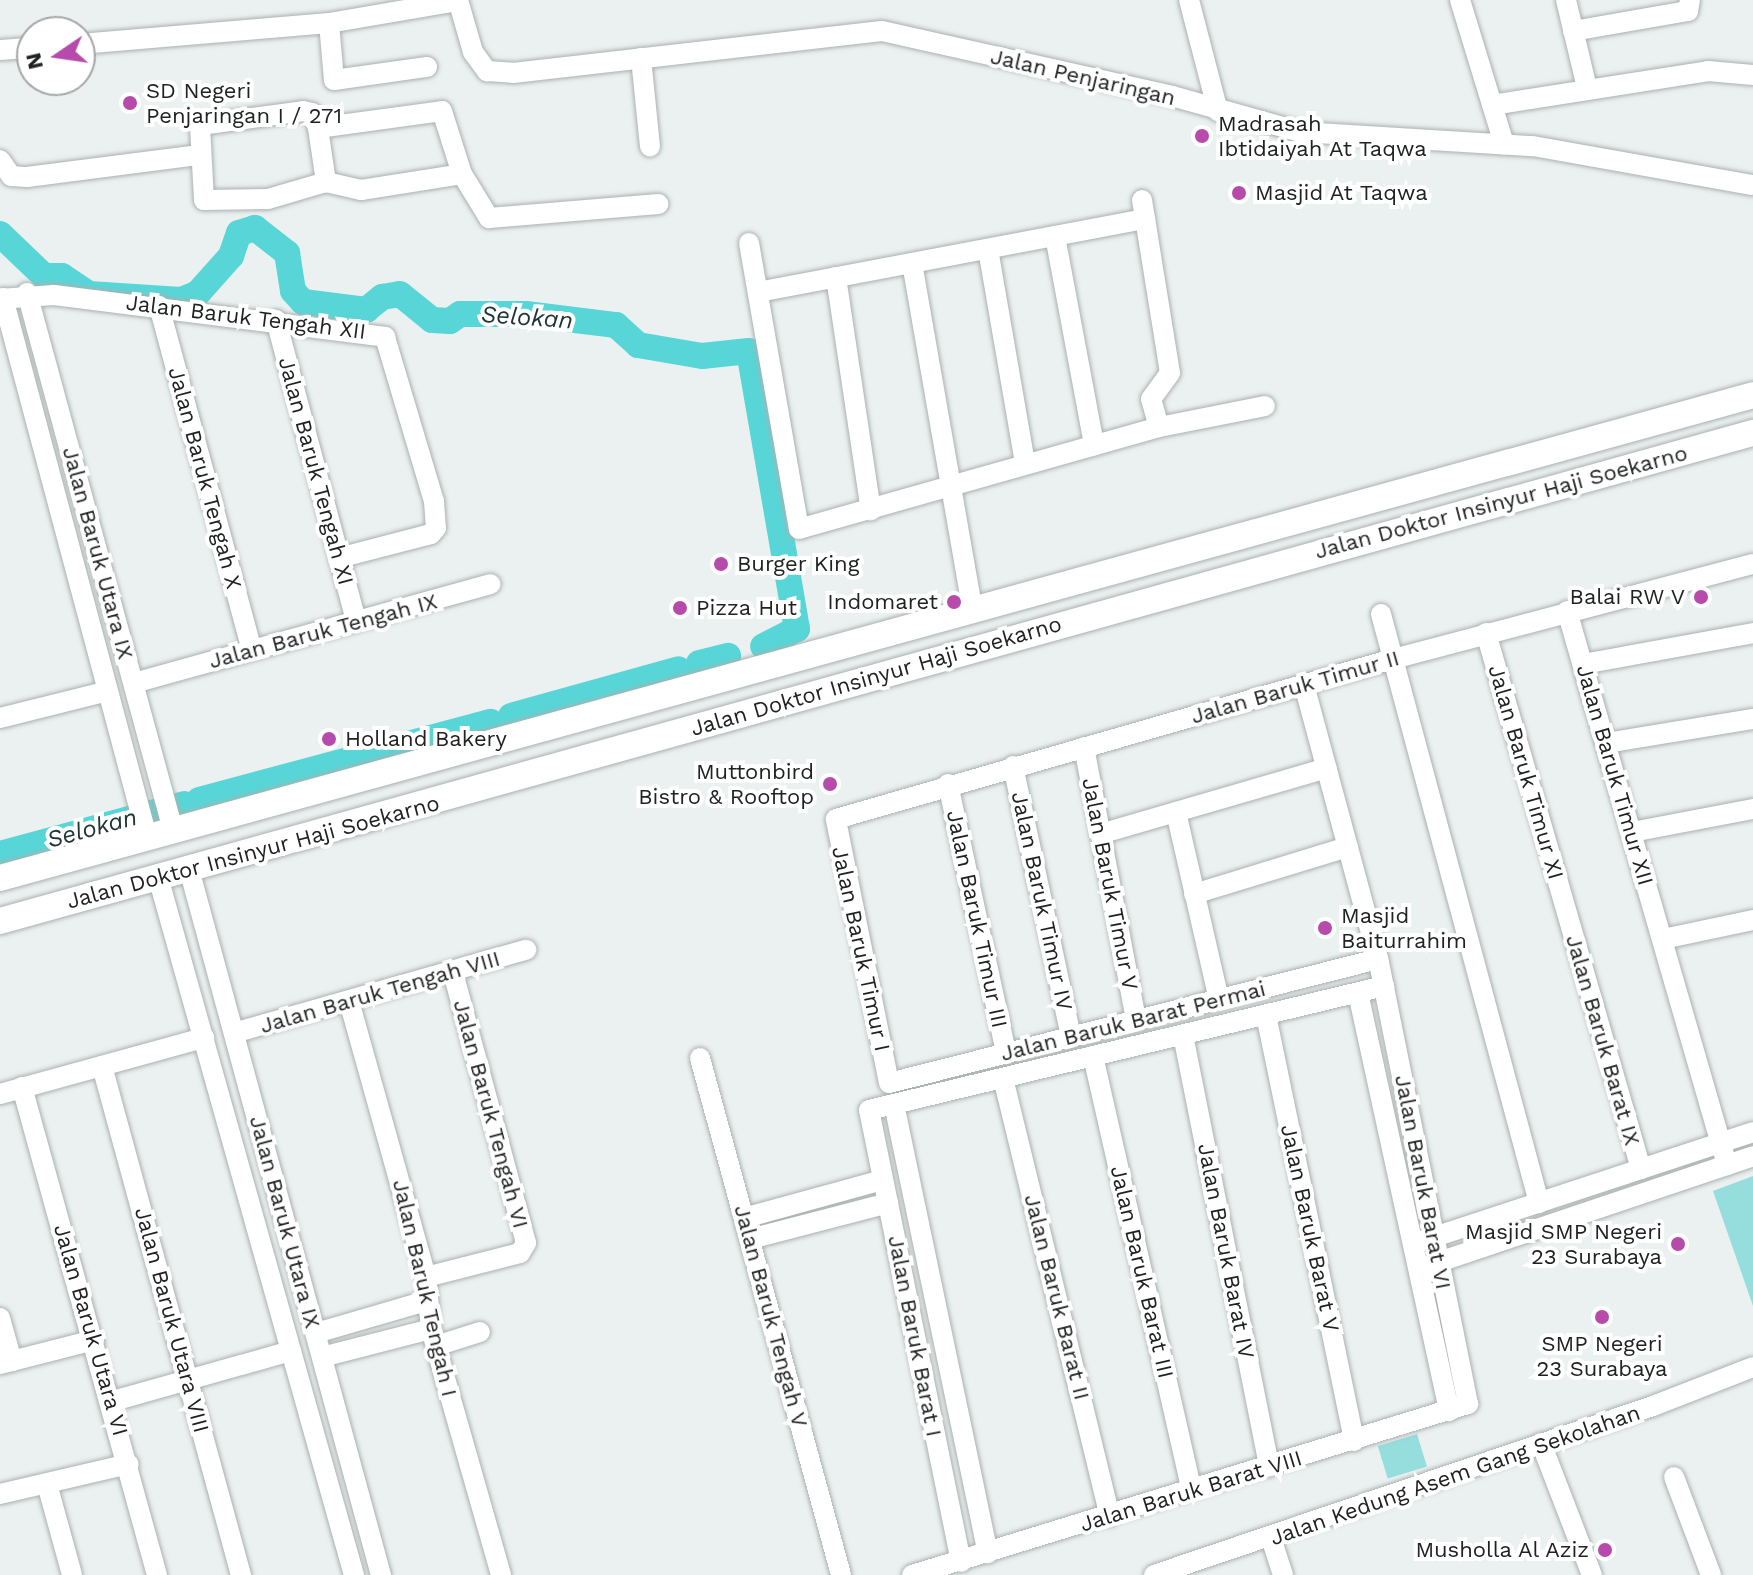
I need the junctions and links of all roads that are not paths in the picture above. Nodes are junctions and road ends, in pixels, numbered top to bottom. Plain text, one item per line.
1 (1189, 0) edge
2 (1460, 0) edge
3 (1566, 0) edge
4 (1690, 0) edge
5 (458, 1) edge
6 (329, 23) junction
7 (1573, 31) junction
8 (96, 43) edge
9 (641, 58) junction
10 (427, 67) dead end
11 (1753, 75) edge
12 (1587, 88) junction
13 (1492, 105) junction
14 (1218, 111) junction
15 (318, 128) junction
16 (1504, 144) junction
17 (650, 147) dead end
18 (198, 155) junction
19 (0, 160) edge
20 (462, 174) junction
21 (326, 182) junction
22 (1753, 185) edge
23 (658, 204) dead end
24 (1055, 236) junction
25 (749, 243) dead end
26 (988, 249) junction
27 (912, 263) junction
28 (836, 277) junction
29 (758, 292) junction
30 (36, 294) junction
31 (2, 298) edge
32 (159, 306) junction
33 (276, 320) junction
34 (1753, 395) edge
35 (1265, 406) dead end
36 (1159, 427) junction
37 (1753, 433) edge
38 (1587, 443) junction
39 (1094, 445) junction
40 (1534, 457) junction
41 (1025, 464) junction
42 (1596, 476) junction
43 (949, 486) junction
44 (1544, 490) junction
45 (871, 510) junction
46 (339, 558) junction
47 (1753, 564) edge
48 (490, 584) dead end
49 (1567, 611) junction
50 (973, 613) junction
51 (1381, 614) dead end
52 (356, 621) junction
53 (1486, 633) junction
54 (1753, 633) edge
55 (252, 650) junction
56 (822, 655) junction
57 (1393, 659) junction
58 (1583, 664) junction
59 (775, 669) junction
60 (134, 683) junction
61 (1304, 684) junction
62 (831, 688) junction
63 (108, 691) junction
64 (780, 702) junction
65 (0, 718) edge
66 (1753, 719) edge
67 (1606, 743) junction
68 (1084, 747) junction
69 (1013, 766) junction
70 (1327, 768) junction
71 (948, 784) junction
72 (167, 807) junction
73 (1753, 809) edge
74 (1176, 812) junction
75 (141, 815) junction
76 (838, 816) joint
77 (1632, 832) junction
78 (1100, 834) junction
79 (1348, 847) junction
80 (189, 869) junction
81 (158, 877) junction
82 (0, 878) edge
83 (1194, 894) junction
84 (1565, 911) joint
85 (0, 921) edge
86 (1751, 927) edge
87 (1663, 939) junction
88 (526, 950) dead end
89 (1378, 959) junction
90 (453, 972) junction
91 (1384, 986) junction
92 (1358, 993) junction
93 (1219, 999) junction
94 (349, 1001) junction
95 (1266, 1015) junction
96 (1136, 1020) junction
97 (234, 1033) junction
98 (1183, 1035) junction
99 (1071, 1037) junction
100 (204, 1038) junction
101 (1006, 1053) junction
102 (1093, 1056) junction
103 (700, 1058) dead end
104 (102, 1066) junction
105 (1003, 1078) junction
106 (889, 1083) joint
107 (22, 1087) junction
108 (0, 1094) edge
109 (894, 1104) junction
110 (869, 1110) joint
111 (1753, 1132) edge
112 (1722, 1142) junction
113 (1753, 1156) edge
114 (1727, 1165) junction
115 (1641, 1169) junction
116 (882, 1180) junction
117 (888, 1203) junction
118 (1539, 1203) junction
119 (744, 1218) junction
120 (1434, 1237) junction
121 (750, 1239) junction
122 (1413, 1244) junction
123 (1439, 1262) junction
124 (1418, 1269) junction
125 (426, 1277) junction
126 (426, 1301) junction
127 (310, 1311) junction
128 (0, 1318) edge
129 (282, 1318) junction
130 (480, 1332) dead end
131 (316, 1333) junction
132 (434, 1338) junction
133 (94, 1340) junction
134 (291, 1351) junction
135 (6, 1363) edge
136 (325, 1367) junction
137 (1753, 1367) edge
138 (190, 1382) junction
139 (301, 1384) junction
140 (113, 1401) junction
141 (1458, 1407) junction
142 (1354, 1441) junction
143 (1541, 1443) junction
144 (129, 1464) junction
145 (1269, 1467) junction
146 (1674, 1477) dead end
147 (47, 1484) junction
148 (1191, 1489) junction
149 (0, 1494) edge
150 (1110, 1516) junction
151 (1271, 1538) junction
152 (988, 1553) junction
153 (961, 1562) junction
154 (72, 1575) edge
155 (157, 1575) edge
156 (241, 1575) edge
157 (354, 1575) edge
158 (381, 1575) edge
159 (501, 1575) edge
160 (841, 1575) edge
161 (912, 1575) edge
162 (1154, 1575) edge
163 (1283, 1575) edge
164 (1592, 1575) edge
165 (1711, 1575) edge

1 - 14 street
2 - 13 street
3 - 7 street
4 - 7 street
5 - 6 street
5 - 9 street, Jalan Penjaringan
6 - 8 street
6 - 10 street
7 - 12 street
9 - 14 street, Jalan Penjaringan
9 - 17 street
11 - 12 street
12 - 13 street
13 - 16 street
14 - 16 street, Jalan Penjaringan
15 - 18 street
15 - 20 street
15 - 21 street
16 - 22 street, Jalan Penjaringan
18 - 19 street
18 - 21 street
20 - 21 street
20 - 23 street
24 - 26 street
24 - 36 street
24 - 39 street
25 - 29 street
26 - 27 street
26 - 41 street
27 - 28 street
27 - 43 street
28 - 29 street
28 - 45 street
29 - 45 street
30 - 31 street, Jalan Baruk Tengah XII
30 - 32 street, Jalan Baruk Tengah XII
30 - 60 street, Jalan Baruk Utara IX
31 - 63 street, Jalan Baruk Utara IX
32 - 33 street, Jalan Baruk Tengah XII
32 - 55 street, Jalan Baruk Tengah X
33 - 46 street, Jalan Baruk Tengah XI
33 - 46 street, Jalan Baruk Tengah XII
34 - 38 main road, Jalan Doktor Insinyur Haji Soekarno
35 - 36 street
36 - 39 street
37 - 42 main road, Jalan Doktor Insinyur Haji Soekarno
38 - 40 main road, Jalan Doktor Insinyur Haji Soekarno
38 - 42 main road
39 - 41 street
40 - 44 main road
40 - 50 main road, Jalan Doktor Insinyur Haji Soekarno
41 - 43 street
42 - 44 main road, Jalan Doktor Insinyur Haji Soekarno
43 - 45 street
43 - 50 street
44 - 62 main road, Jalan Doktor Insinyur Haji Soekarno
46 - 52 street, Jalan Baruk Tengah XI
47 - 49 street, Jalan Baruk Timur II
48 - 52 street, Jalan Baruk Tengah IX
49 - 53 street, Jalan Baruk Timur II
49 - 58 street, Jalan Baruk Timur XII
50 - 56 main road, Jalan Doktor Insinyur Haji Soekarno
51 - 57 street
52 - 55 street, Jalan Baruk Tengah IX
53 - 57 street, Jalan Baruk Timur II
53 - 84 street, Jalan Baruk Timur XI
54 - 58 street
55 - 60 street, Jalan Baruk Tengah IX
56 - 59 main road, Jalan Doktor Insinyur Haji Soekarno
56 - 62 main road
57 - 61 street, Jalan Baruk Timur II
57 - 118 street
58 - 67 street, Jalan Baruk Timur XII
59 - 64 main road
59 - 72 main road, Jalan Doktor Insinyur Haji Soekarno
60 - 72 street, Jalan Baruk Utara IX
61 - 68 street, Jalan Baruk Timur II
61 - 70 street, Jalan Baruk Barat VI
62 - 64 main road, Jalan Doktor Insinyur Haji Soekarno
63 - 65 street, Jalan Baruk Utara IX
63 - 75 street, Jalan Baruk Utara IX
64 - 80 main road, Jalan Doktor Insinyur Haji Soekarno
66 - 67 street
67 - 77 street, Jalan Baruk Timur XII
68 - 69 street, Jalan Baruk Timur II
68 - 78 street, Jalan Baruk Timur V
69 - 71 street, Jalan Baruk Timur II
69 - 99 street, Jalan Baruk Timur IV
70 - 74 street
70 - 79 street, Jalan Baruk Barat VI
71 - 76 street, Jalan Baruk Timur II
71 - 101 street, Jalan Baruk Timur III
72 - 75 main road, Jalan Doktor Insinyur Haji Soekarno
72 - 75 street
73 - 77 street
74 - 78 street
74 - 83 street
75 - 82 main road, Jalan Doktor Insinyur Haji Soekarno
76 - 106 street, Jalan Baruk Timur I
77 - 87 street, Jalan Baruk Timur XII
78 - 96 street, Jalan Baruk Timur V
79 - 83 street
79 - 89 street, Jalan Baruk Barat VI
80 - 81 main road, Jalan Doktor Insinyur Haji Soekarno
80 - 97 street, Jalan Baruk Utara IX
81 - 85 main road, Jalan Doktor Insinyur Haji Soekarno
81 - 100 street, Jalan Baruk Utara IX
83 - 93 street
84 - 115 street, Jalan Baruk Barat IX
86 - 87 street
87 - 112 street, Jalan Baruk Timur XII
88 - 90 street, Jalan Baruk Tengah VIII
89 - 91 street, Jalan Baruk Barat VI
89 - 93 street, Jalan Baruk Barat Permai
90 - 94 street, Jalan Baruk Tengah VIII
90 - 125 street, Jalan Baruk Tengah VI
91 - 92 street, Jalan Baruk Barat Permai
91 - 120 street, Jalan Baruk Barat VI
92 - 95 street, Jalan Baruk Barat Permai
92 - 122 street, Jalan Baruk Barat VI
93 - 96 street, Jalan Baruk Barat Permai
94 - 97 street, Jalan Baruk Tengah VIII
94 - 125 street, Jalan Baruk Tengah I
95 - 98 street, Jalan Baruk Barat Permai
95 - 142 street, Jalan Baruk Barat V
96 - 99 street, Jalan Baruk Barat Permai
97 - 127 street, Jalan Baruk Utara IX
98 - 102 street, Jalan Baruk Barat Permai
98 - 145 street, Jalan Baruk Barat IV
99 - 101 street, Jalan Baruk Barat Permai
100 - 104 street
100 - 129 street, Jalan Baruk Utara IX
101 - 106 street, Jalan Baruk Barat Permai
102 - 105 street, Jalan Baruk Barat Permai
102 - 148 street, Jalan Baruk Barat III
103 - 119 street, Jalan Baruk Tengah V
104 - 107 street
104 - 138 street, Jalan Baruk Utara VIII
105 - 109 street, Jalan Baruk Barat Permai
105 - 150 street, Jalan Baruk Barat II
107 - 108 street
107 - 133 street, Jalan Baruk Utara VI
109 - 110 street, Jalan Baruk Barat Permai
109 - 152 street, Jalan Baruk Barat I
110 - 116 street, Jalan Baruk Barat I
111 - 112 street
112 - 114 street, Jalan Baruk Timur XII
112 - 115 street
113 - 114 street
114 - 123 street
115 - 118 street
116 - 117 street, Jalan Baruk Barat I
116 - 119 street
117 - 121 street
117 - 153 street, Jalan Baruk Barat I
118 - 120 street
119 - 121 street, Jalan Baruk Tengah V
120 - 122 street
120 - 123 street, Jalan Baruk Barat VI
121 - 160 street, Jalan Baruk Tengah V
122 - 124 street, Jalan Baruk Barat VI
123 - 124 street
123 - 141 street, Jalan Baruk Barat VI
124 - 141 street, Jalan Baruk Barat VI
125 - 126 street, Jalan Baruk Tengah I
126 - 131 street
126 - 132 street, Jalan Baruk Tengah I
127 - 129 street
127 - 131 street, Jalan Baruk Utara IX
128 - 135 street
129 - 134 street, Jalan Baruk Utara IX
130 - 132 street
131 - 136 street, Jalan Baruk Utara IX
132 - 136 street
132 - 159 street, Jalan Baruk Tengah I
133 - 135 street
133 - 140 street, Jalan Baruk Utara VI
134 - 138 street
134 - 139 street, Jalan Baruk Utara IX
136 - 139 street
136 - 158 street, Jalan Baruk Utara IX
137 - 143 street, Jalan Kedung Asem Gang Sekolahan
138 - 140 street
138 - 156 street, Jalan Baruk Utara VIII
139 - 157 street, Jalan Baruk Utara IX
140 - 144 street, Jalan Baruk Utara VI
141 - 142 street, Jalan Baruk Barat VIII
142 - 145 street, Jalan Baruk Barat VIII
143 - 151 street, Jalan Kedung Asem Gang Sekolahan
143 - 164 street
144 - 147 street
144 - 155 street, Jalan Baruk Utara VI
145 - 148 street, Jalan Baruk Barat VIII
146 - 165 street
147 - 149 street
147 - 154 street
148 - 150 street, Jalan Baruk Barat VIII
150 - 152 street, Jalan Baruk Barat VIII
151 - 162 street, Jalan Kedung Asem Gang Sekolahan
151 - 163 street
152 - 153 street, Jalan Baruk Barat VIII
153 - 161 street, Jalan Baruk Barat VIII

